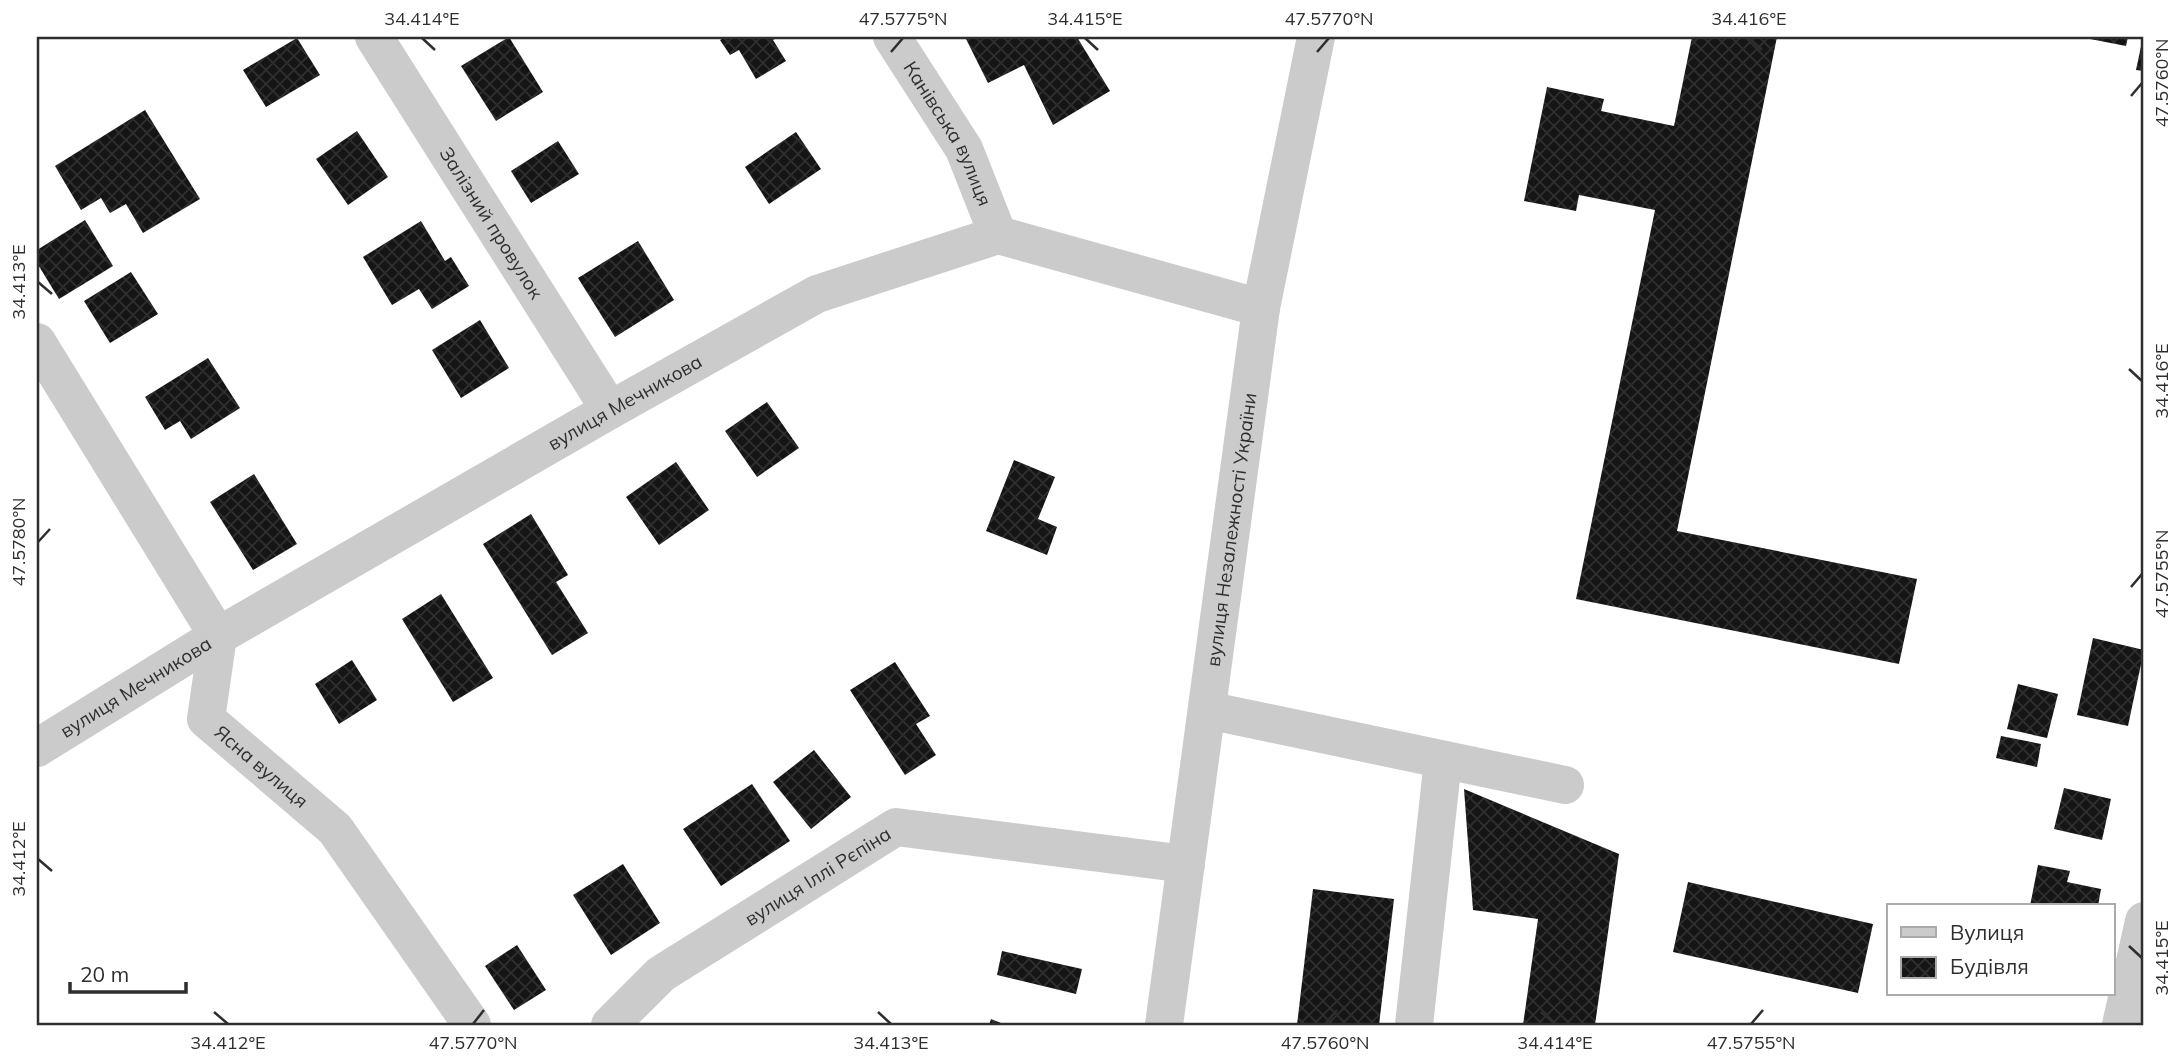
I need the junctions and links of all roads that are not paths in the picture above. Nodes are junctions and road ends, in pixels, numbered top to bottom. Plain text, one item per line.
1 (374, 37) edge
2 (892, 37) edge
3 (1316, 37) edge
4 (998, 235) junction
5 (1262, 308) junction
6 (37, 342) edge
7 (610, 410) junction
8 (218, 636) junction
9 (1207, 710) junction
10 (37, 748) edge
11 (1443, 760) junction
12 (1565, 785) dead end
13 (1186, 864) junction
14 (2144, 920) edge
15 (472, 1025) edge
16 (610, 1025) edge
17 (1164, 1025) edge
18 (1413, 1025) edge
19 (2121, 1025) edge

1 - 7 street, Залізний провулок
2 - 4 street, Канівська вулиця
3 - 5 street, вулиця Незалежності України
4 - 5 street
4 - 7 street, вулиця Мечникова
5 - 9 street, вулиця Незалежності України
6 - 8 street
7 - 8 street, вулиця Мечникова
8 - 10 street, вулиця Мечникова
8 - 15 street, Ясна вулиця
9 - 11 street
9 - 13 street, вулиця Незалежності України
11 - 12 street
11 - 18 street
13 - 16 street, вулиця Іллі Рєпіна
13 - 17 street, вулиця Незалежності України
14 - 19 street

